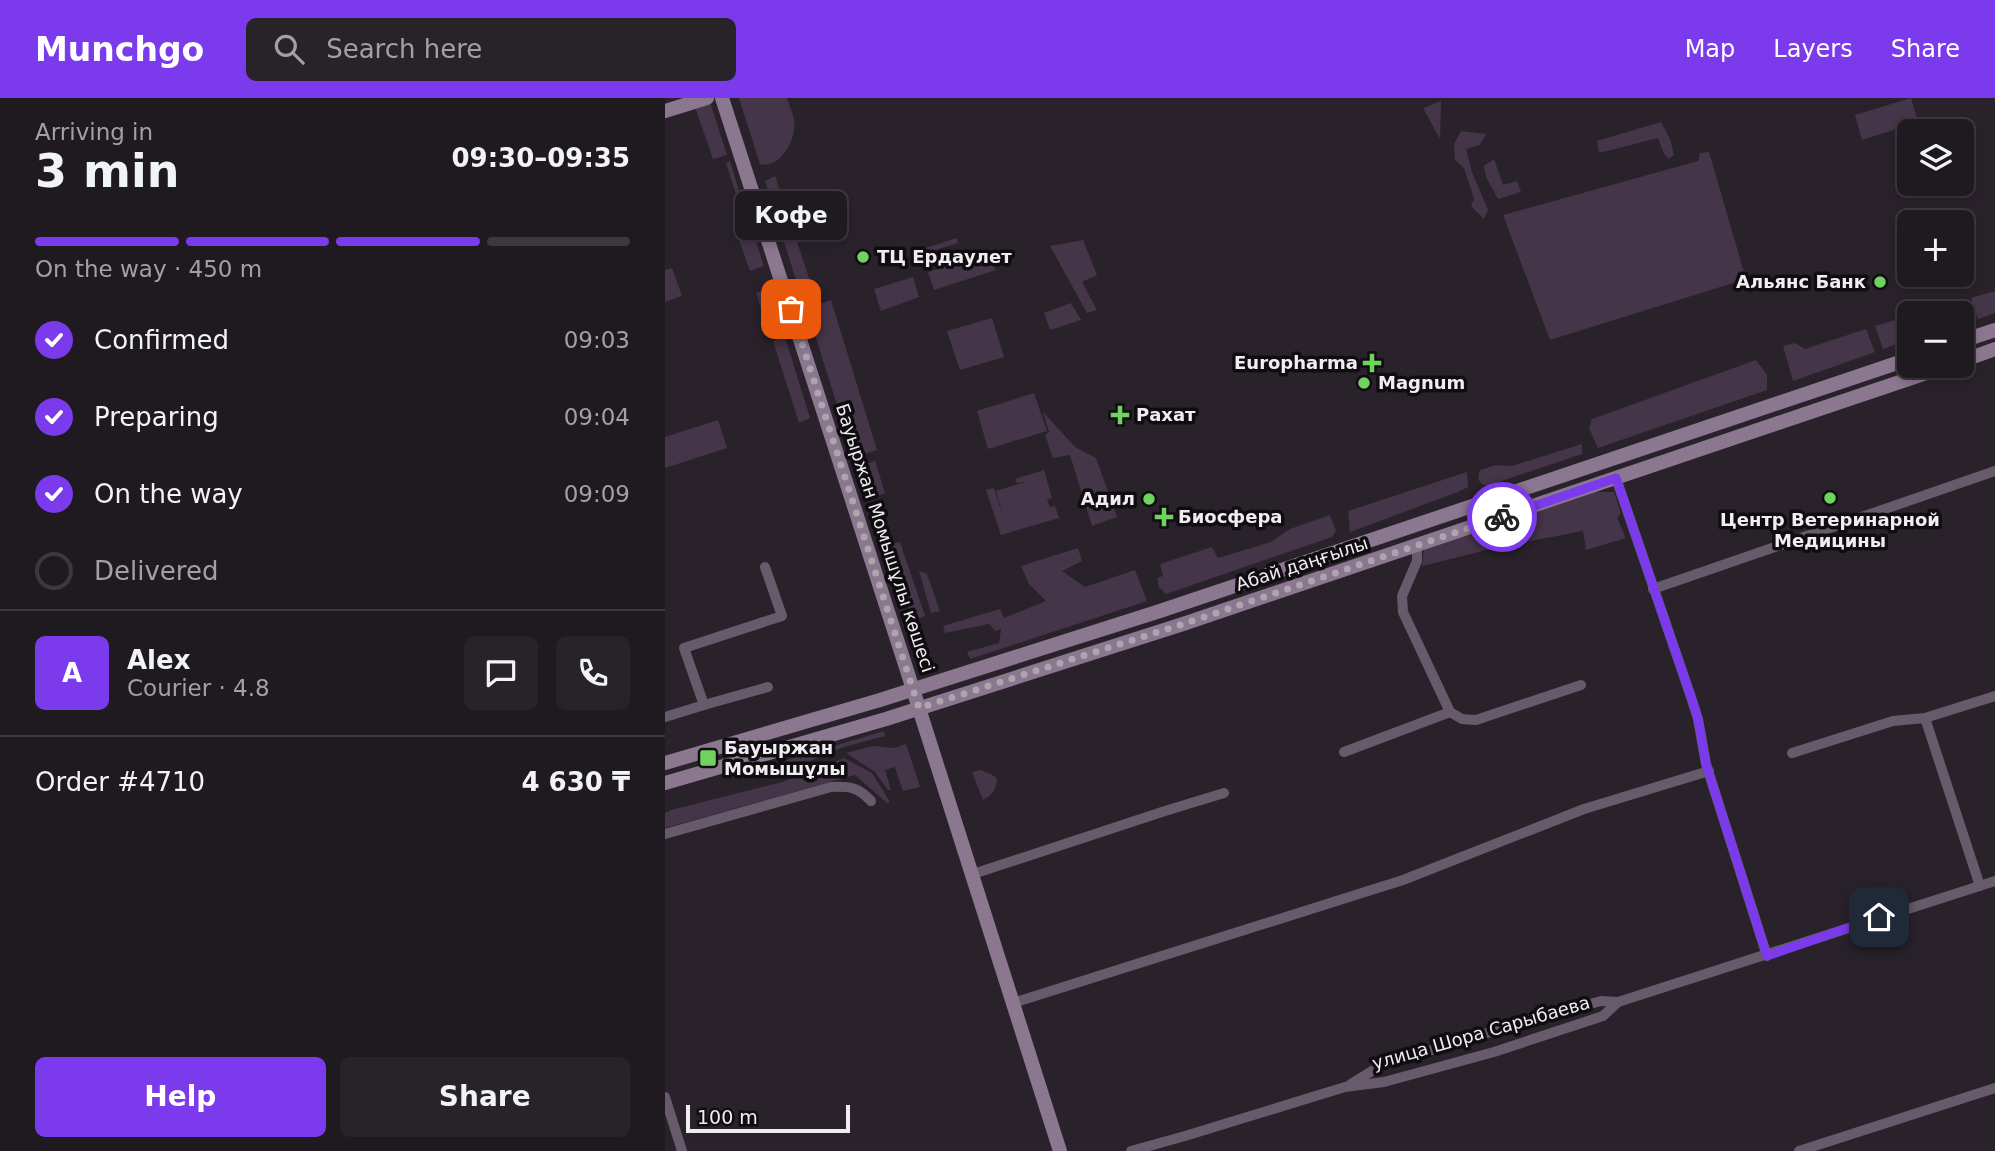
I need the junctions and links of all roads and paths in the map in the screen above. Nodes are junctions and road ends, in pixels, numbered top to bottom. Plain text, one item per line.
1 (707, 98) edge
2 (722, 98) edge
3 (665, 111) edge
4 (1995, 330) edge
5 (1974, 337) edge
6 (1995, 349) edge
7 (1974, 356) edge
8 (1897, 363) edge
9 (1912, 378) edge
10 (1995, 471) edge
11 (1616, 478) junction
12 (1417, 546) junction
13 (765, 567) dead end
14 (1653, 589) junction
15 (1581, 685) dead end
16 (768, 687) dead end
17 (913, 690) junction
18 (1995, 696) edge
19 (704, 705) junction
20 (919, 708) junction
21 (1450, 712) junction
22 (665, 717) edge
23 (1925, 718) junction
24 (1344, 752) dead end
25 (1791, 752) dead end
26 (665, 763) edge
27 (1709, 771) junction
28 (665, 783) edge
29 (1224, 793) dead end
30 (871, 801) dead end
31 (665, 834) edge
32 (973, 874) junction
33 (1995, 881) edge
34 (1980, 886) junction
35 (1767, 956) junction
36 (1618, 1002) junction
37 (1013, 1003) junction
38 (1345, 1087) junction
39 (1995, 1088) edge
40 (665, 1097) edge
41 (682, 1151) edge
42 (1060, 1151) edge
43 (1131, 1151) edge
44 (1799, 1151) edge

1 - 3 main road
2 - 17 main road, Бауыржан Момышұлы көшесі
4 - 5 main road
6 - 7 main road
8 - 17 main road, Абай даңғылы
9 - 11 main road, Абай даңғылы
10 - 14 street
11 - 12 main road, Абай даңғылы
11 - 14 street
12 - 20 main road, Абай даңғылы
12 - 21 street
13 - 19 street
14 - 27 street
15 - 21 street
16 - 19 street
17 - 20 main road, Бауыржан Момышұлы көшесі
17 - 26 main road, Абай даңғылы
18 - 23 street
19 - 22 street
20 - 28 main road, Абай даңғылы
20 - 32 main road, Бауыржан Момышұлы көшесі
21 - 24 street
23 - 25 street
23 - 34 street
27 - 35 street
27 - 37 street
29 - 32 street
30 - 31 street
32 - 37 main road, Бауыржан Момышұлы көшесі
33 - 34 street, улица Шора Сарыбаева
34 - 35 street, улица Шора Сарыбаева
35 - 36 street, улица Шора Сарыбаева
36 - 38 street
36 - 38 street, улица Шора Сарыбаева
37 - 42 main road, Бауыржан Момышұлы көшесі
38 - 43 street, улица Шора Сарыбаева
39 - 44 street
40 - 41 street

